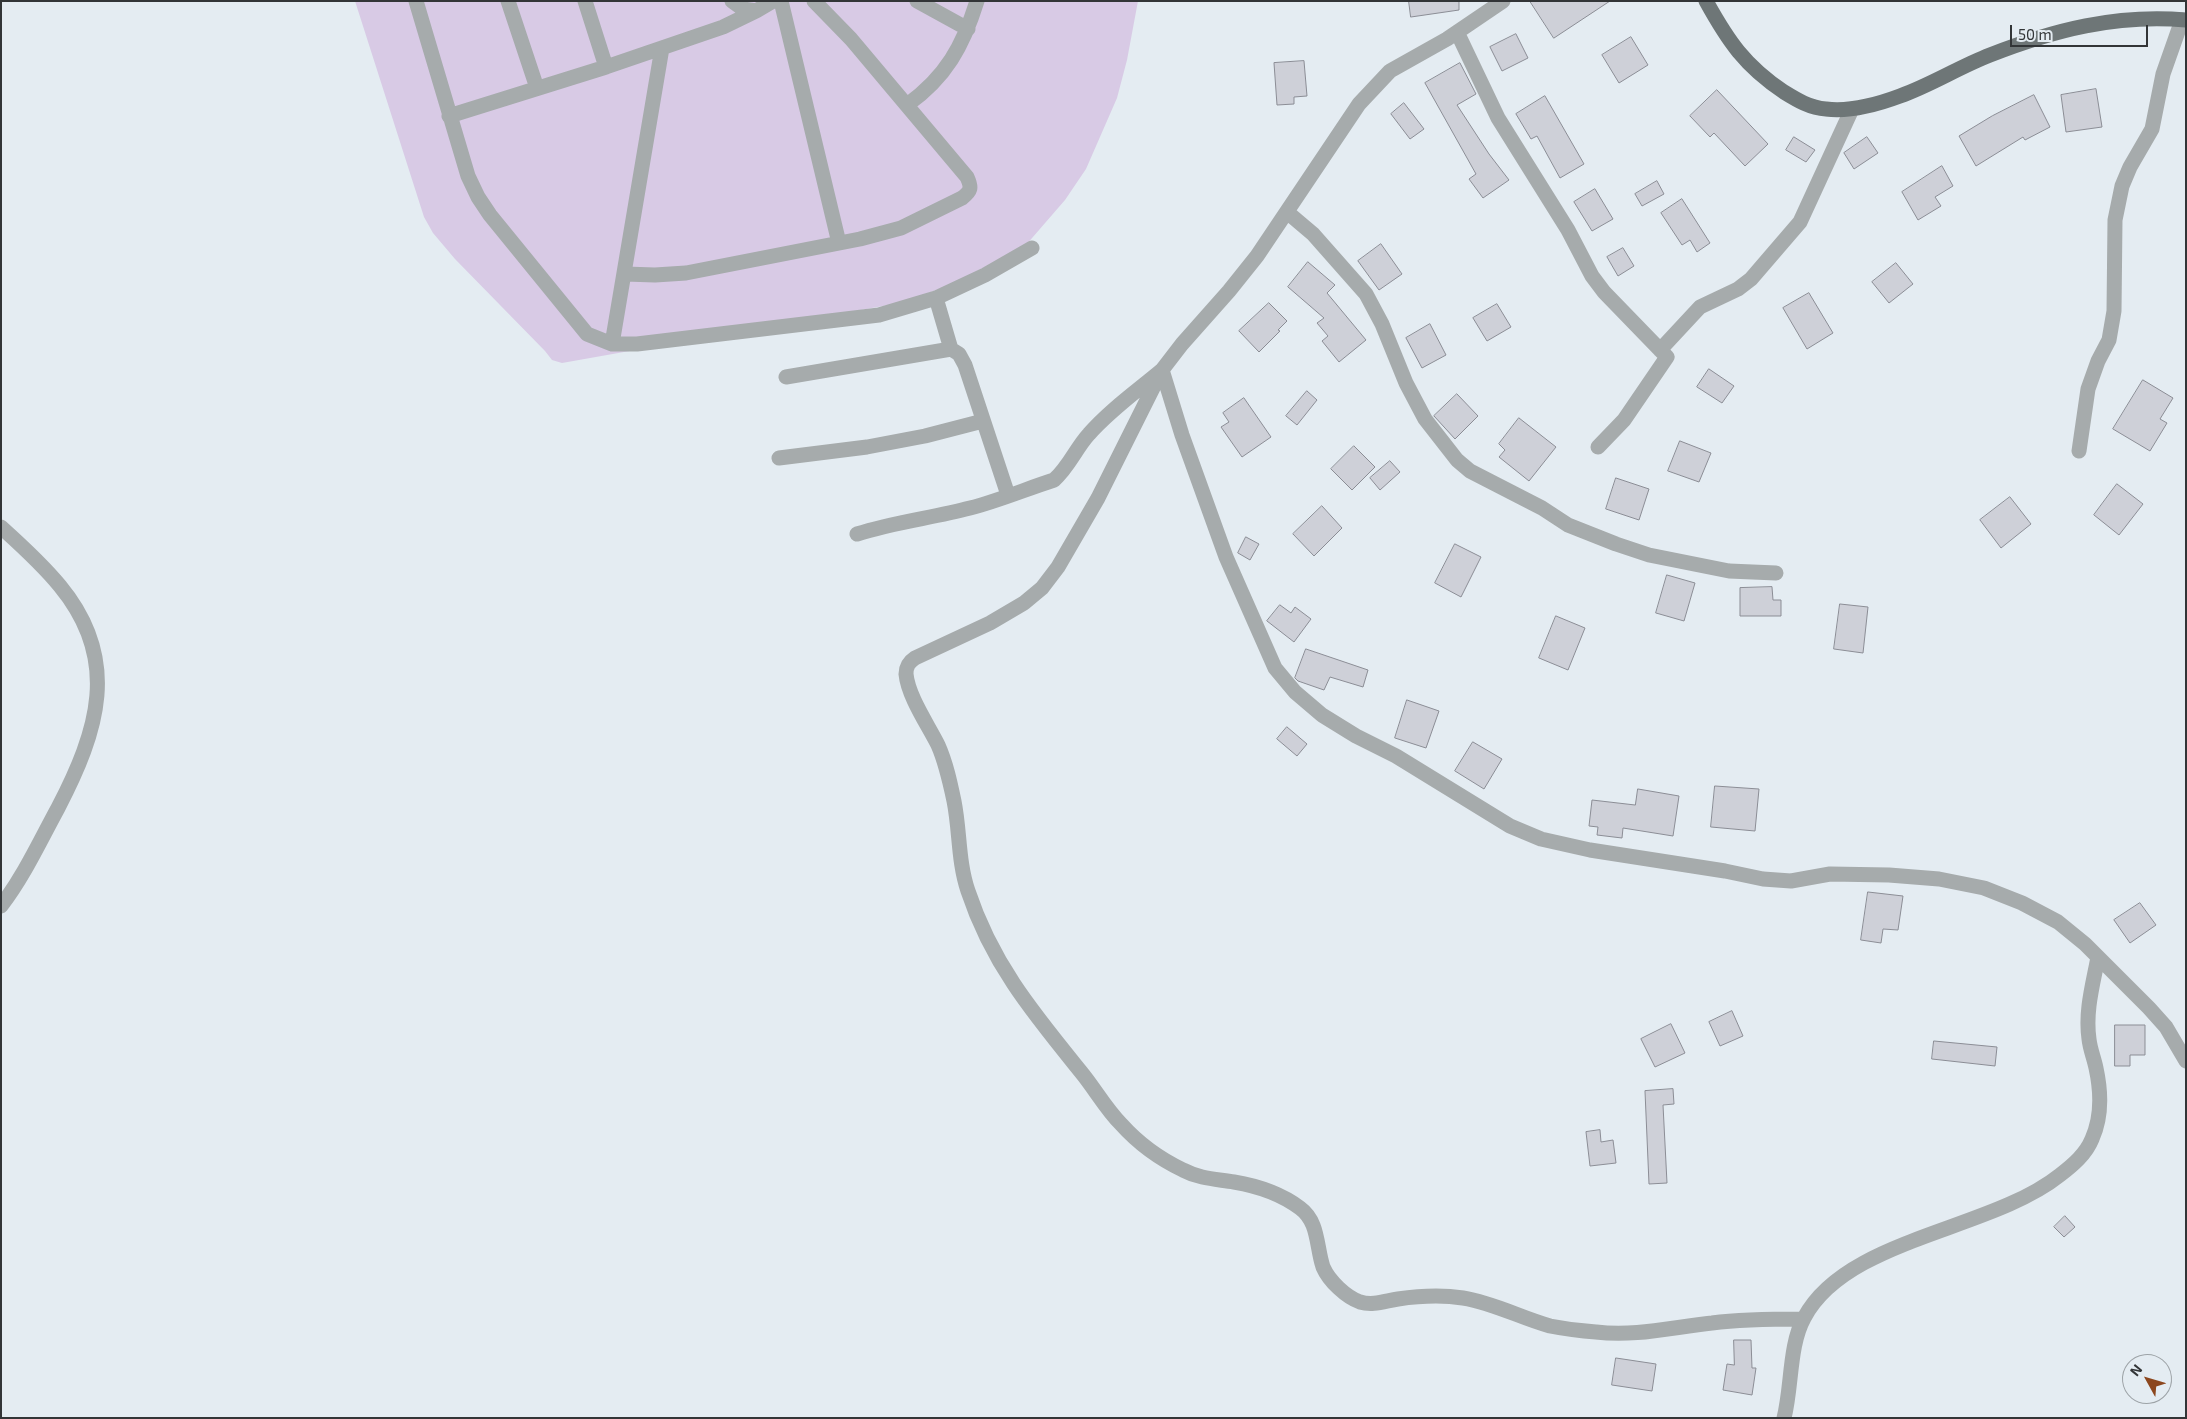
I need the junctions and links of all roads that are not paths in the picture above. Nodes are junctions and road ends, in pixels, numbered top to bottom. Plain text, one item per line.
1 (416, 1) edge
2 (508, 1) edge
3 (585, 1) edge
4 (732, 1) edge
5 (773, 1) edge
6 (781, 1) edge
7 (814, 1) edge
8 (917, 1) edge
9 (977, 1) edge
10 (1503, 1) edge
11 (1706, 1) edge
12 (756, 11) junction
13 (2184, 20) edge
14 (968, 29) junction
15 (1457, 32) junction
16 (662, 48) junction
17 (606, 67) junction
18 (537, 88) junction
19 (907, 105) junction
20 (1852, 109) junction
21 (449, 116) junction
22 (1287, 212) junction
23 (839, 243) junction
24 (1032, 248) dead end
25 (624, 274) junction
26 (936, 298) junction
27 (612, 344) junction
28 (951, 349) junction
29 (1660, 350) junction
30 (1162, 370) junction
31 (786, 377) dead end
32 (983, 421) junction
33 (1598, 448) dead end
34 (2079, 451) dead end
35 (779, 458) dead end
36 (1008, 495) junction
37 (1, 527) edge
38 (857, 534) dead end
39 (1776, 573) dead end
40 (1, 906) edge
41 (2098, 957) junction
42 (2186, 1061) edge
43 (1803, 1319) junction
44 (1784, 1418) edge

1 - 21 street
2 - 18 street
3 - 17 street
4 - 12 street
5 - 12 street
6 - 23 street
7 - 19 street
8 - 14 street
9 - 14 street
10 - 15 street
11 - 20 main road
12 - 16 street
13 - 20 main road
13 - 34 street
14 - 19 street
15 - 22 street
15 - 29 street
16 - 17 street
16 - 25 street
17 - 18 street
18 - 21 street
19 - 23 street
20 - 29 street
21 - 27 street
22 - 30 street
22 - 39 street
23 - 25 street
24 - 26 street
25 - 27 street
26 - 27 street
26 - 28 street
28 - 31 street
28 - 32 street
29 - 33 street
30 - 36 street
30 - 41 street
30 - 43 street
32 - 35 street
32 - 36 street
36 - 38 street
37 - 40 street
41 - 42 street
41 - 43 street
43 - 44 street

